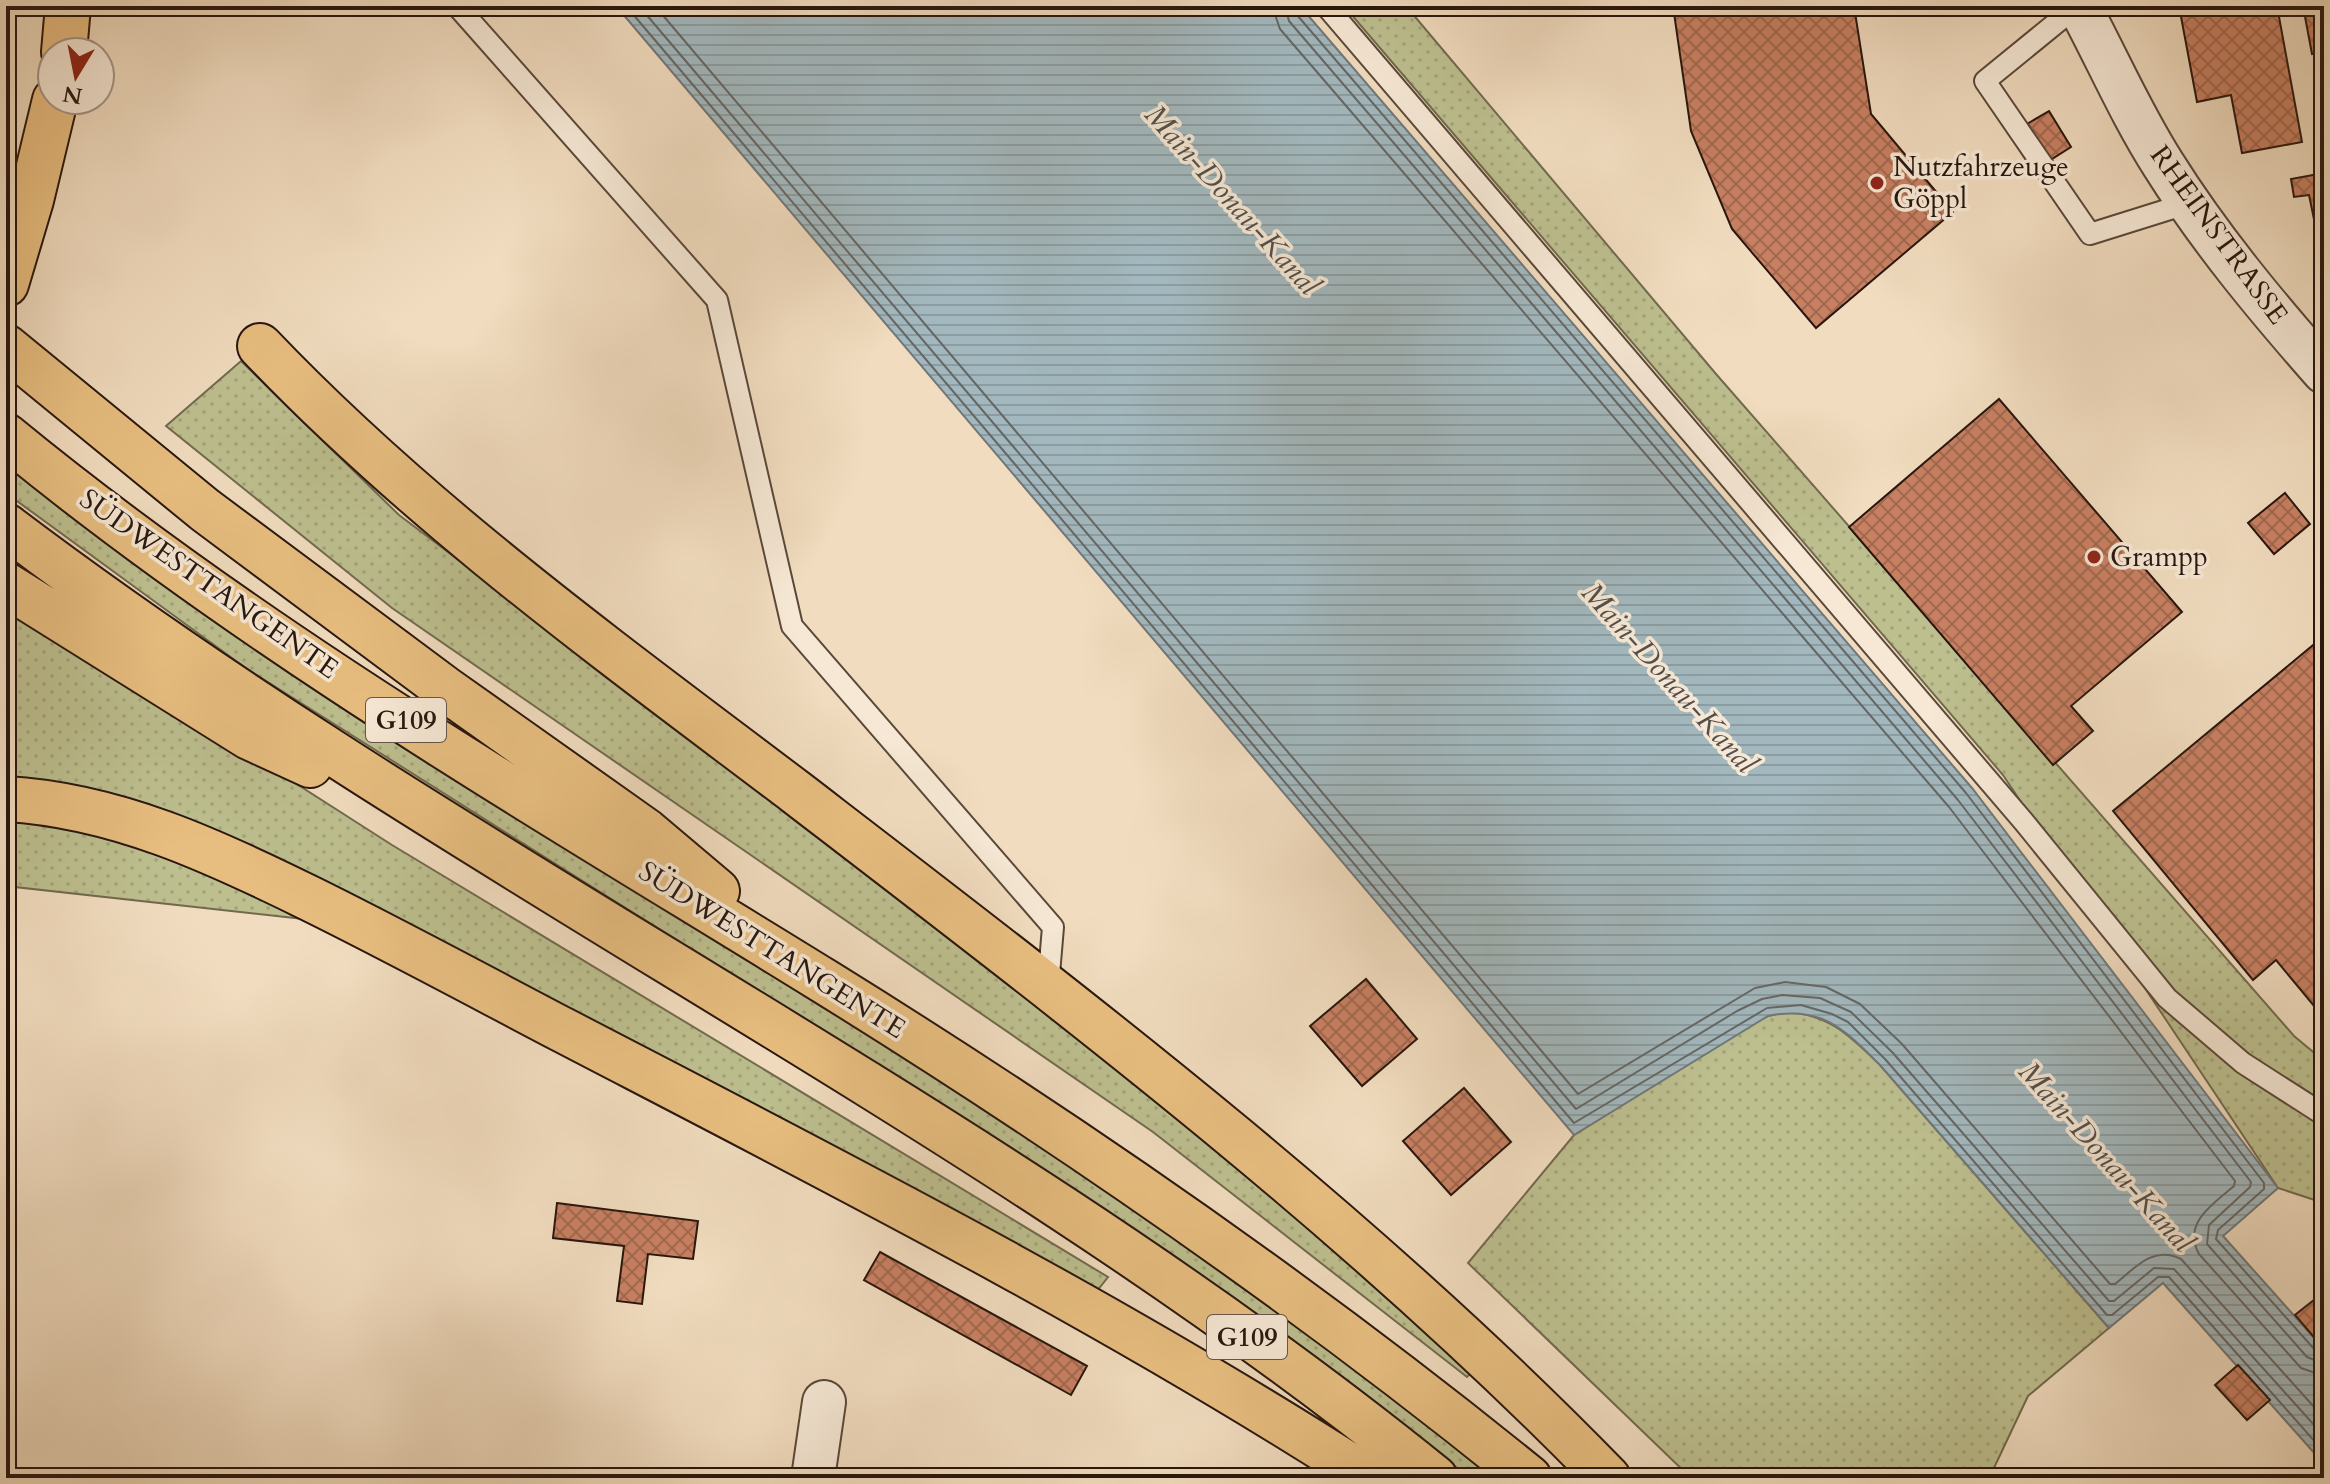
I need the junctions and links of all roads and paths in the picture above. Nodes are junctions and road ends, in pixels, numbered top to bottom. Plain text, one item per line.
1 (68, 6) edge
2 (457, 6) edge
3 (1326, 6) edge
4 (2078, 6) edge
5 (65, 36) edge
6 (51, 116) edge
7 (2189, 203) junction
8 (9, 275) edge
9 (260, 346) dead end
10 (6, 347) edge
11 (2324, 372) edge
12 (6, 436) edge
13 (6, 526) edge
14 (6, 585) edge
15 (6, 799) edge
16 (461, 836) junction
17 (823, 980) junction
18 (1048, 986) junction
19 (2324, 1115) edge
20 (824, 1402) dead end
21 (813, 1478) edge
22 (1369, 1478) edge
23 (1435, 1478) edge
24 (1529, 1478) edge
25 (1608, 1478) edge

1 - 5 highway
2 - 18 lane
3 - 19 lane
4 - 7 street, RHEINSTRASSE
4 - 7 lane
6 - 8 highway
7 - 11 street, RHEINSTRASSE
9 - 18 highway
10 - 17 highway
12 - 17 highway, SÜDWESTTANGENTE / G109
13 - 16 highway, G109
14 - 16 highway
15 - 22 highway
16 - 23 highway, G109
17 - 24 highway, SÜDWESTTANGENTE / G109
18 - 25 highway
20 - 21 street

